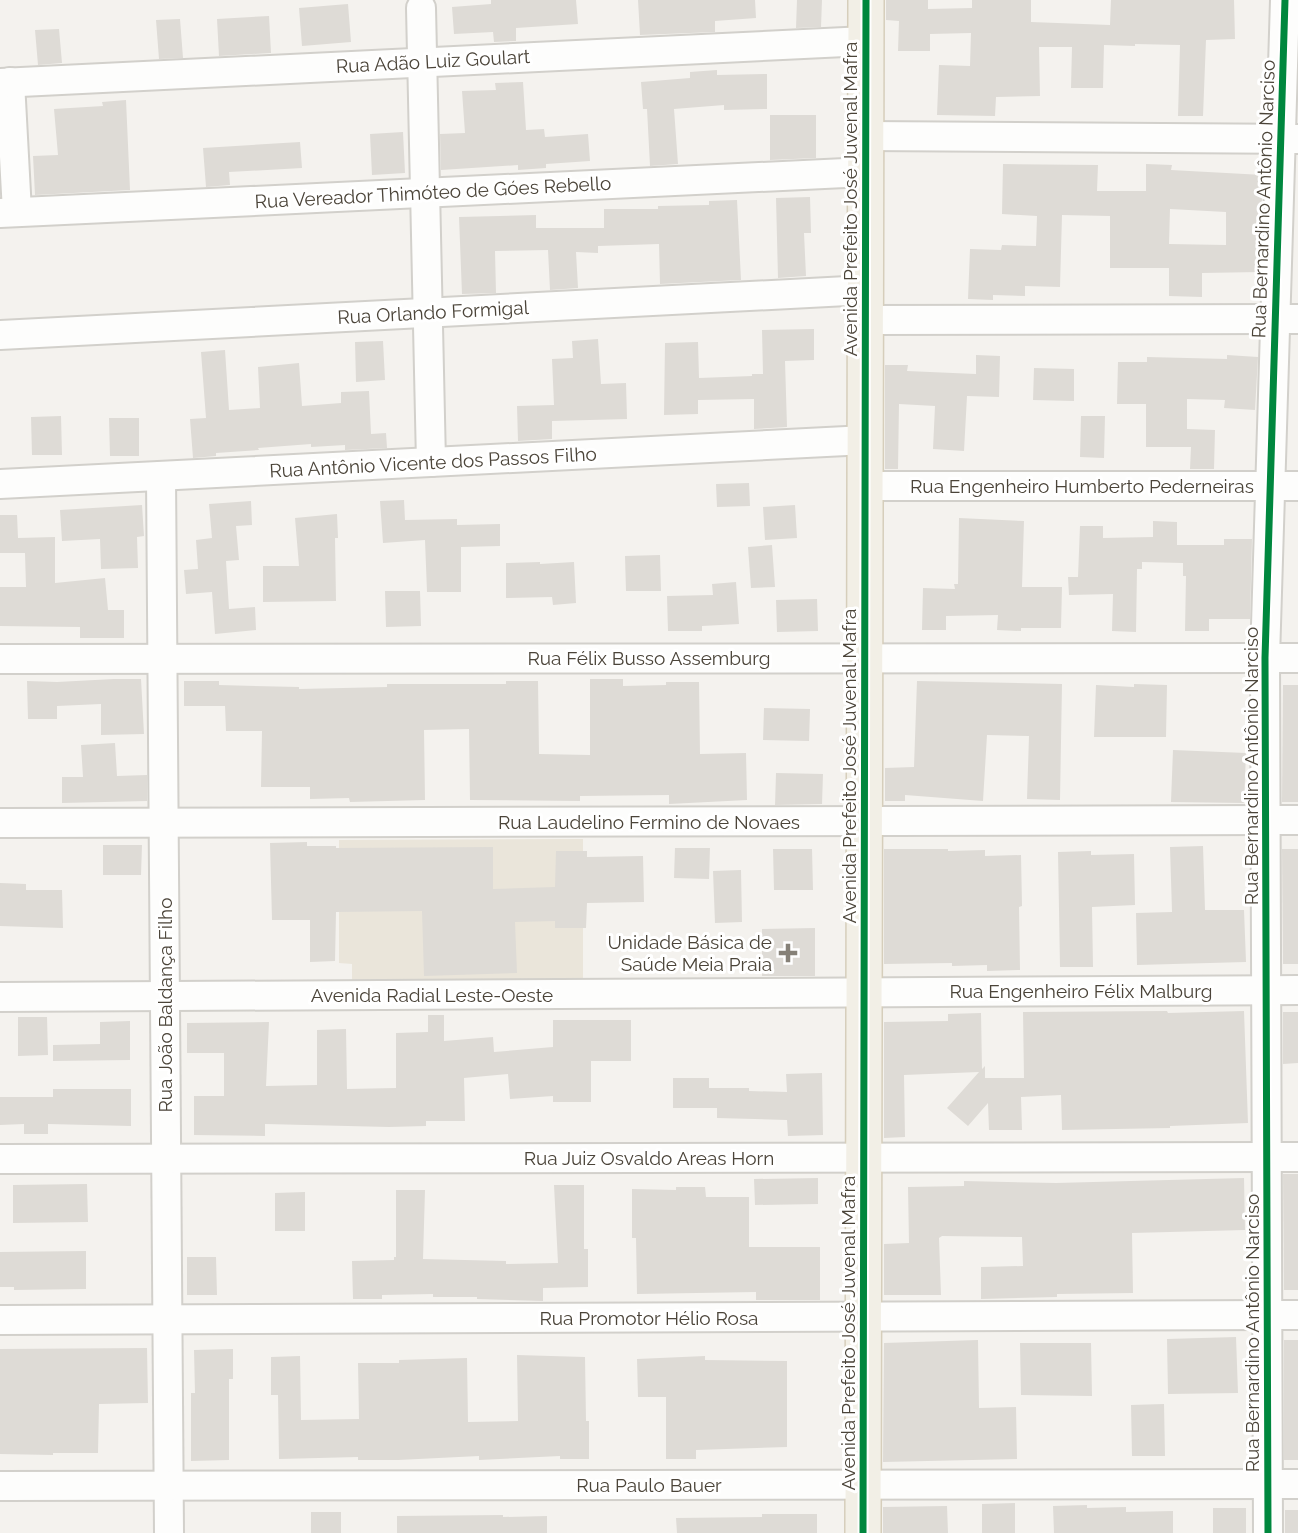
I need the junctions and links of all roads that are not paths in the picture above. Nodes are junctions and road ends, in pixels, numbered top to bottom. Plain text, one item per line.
1 (866, 0) edge
2 (1285, 0) edge
3 (421, 8) dead end
4 (866, 41) junction
5 (422, 61) junction
6 (5, 82) edge
7 (866, 136) junction
8 (1289, 139) edge
9 (866, 172) junction
10 (425, 192) junction
11 (8, 213) edge
12 (866, 305) junction
13 (428, 312) junction
14 (1287, 318) edge
15 (0, 335) edge
16 (866, 440) junction
17 (431, 463) junction
18 (161, 476) junction
19 (0, 484) edge
20 (865, 486) junction
21 (1284, 486) edge
22 (865, 658) junction
23 (1265, 658) junction
24 (1298, 658) edge
25 (0, 659) edge
26 (162, 659) junction
27 (1266, 820) junction
28 (1298, 820) edge
29 (865, 821) junction
30 (163, 822) junction
31 (0, 823) edge
32 (1266, 990) junction
33 (1298, 990) edge
34 (864, 992) junction
35 (164, 996) junction
36 (0, 998) edge
37 (1267, 1157) junction
38 (1298, 1157) edge
39 (864, 1158) junction
40 (166, 1159) junction
41 (0, 1160) edge
42 (1268, 1315) junction
43 (1298, 1315) edge
44 (864, 1317) junction
45 (0, 1320) edge
46 (167, 1320) junction
47 (1268, 1484) junction
48 (1298, 1484) edge
49 (168, 1485) junction
50 (864, 1485) junction
51 (0, 1486) edge
52 (169, 1533) edge
53 (863, 1533) edge
54 (1268, 1533) edge

1 - 4 main road, Avenida Prefeito José Juvenal Mafra
2 - 8 street, Rua Bernardino Antônio Narciso
3 - 5 street
4 - 5 street, Rua Adão Luiz Goulart
4 - 7 main road, Avenida Prefeito José Juvenal Mafra
5 - 6 street, Rua Adão Luiz Goulart
5 - 10 street
6 - 11 street
7 - 8 street
7 - 9 main road, Avenida Prefeito José Juvenal Mafra
8 - 14 street, Rua Bernardino Antônio Narciso
9 - 10 street, Rua Vereador Thimóteo de Góes Rebello
9 - 12 main road, Avenida Prefeito José Juvenal Mafra
10 - 11 street, Rua Vereador Thimóteo de Góes Rebello
10 - 13 street
12 - 13 street, Rua Orlando Formigal
12 - 14 street, Rua Orlando Formigal
12 - 16 main road, Avenida Prefeito José Juvenal Mafra
13 - 15 street, Rua Orlando Formigal
13 - 17 street
14 - 21 street, Rua Bernardino Antônio Narciso
16 - 17 street, Rua Antônio Vicente dos Passos Filho
16 - 20 main road, Avenida Prefeito José Juvenal Mafra
17 - 18 street, Rua Antônio Vicente dos Passos Filho
18 - 19 street, Rua Antônio Vicente dos Passos Filho
18 - 26 street, Rua João Baldança Filho
20 - 21 street, Rua Engenheiro Humberto Pederneiras
20 - 22 main road, Avenida Prefeito José Juvenal Mafra
21 - 23 street, Rua Bernardino Antônio Narciso
22 - 23 street, Rua Félix Busso Assemburg
22 - 26 street, Rua Félix Busso Assemburg
22 - 29 main road, Avenida Prefeito José Juvenal Mafra
23 - 24 street, Rua Félix Busso Assemburg
23 - 27 street, Rua Bernardino Antônio Narciso
25 - 26 street, Rua Félix Busso Assemburg
26 - 30 street, Rua João Baldança Filho
27 - 28 street, Rua Laudelino Fermino de Novaes
27 - 29 street, Rua Laudelino Fermino de Novaes
27 - 32 street, Rua Bernardino Antônio Narciso
29 - 30 street, Rua Laudelino Fermino de Novaes
29 - 34 main road, Avenida Prefeito José Juvenal Mafra
30 - 31 street, Rua Laudelino Fermino de Novaes
30 - 35 street, Rua João Baldança Filho
32 - 33 street, Rua Engenheiro Félix Malburg
32 - 34 street, Rua Engenheiro Félix Malburg
32 - 37 street, Rua Bernardino Antônio Narciso
34 - 35 street, Avenida Radial Leste-Oeste
34 - 39 main road, Avenida Prefeito José Juvenal Mafra
35 - 36 street, Avenida Radial Leste-Oeste
35 - 40 street, Rua João Baldança Filho
37 - 38 street, Rua Juiz Osvaldo Areas Horn
37 - 39 street, Rua Juiz Osvaldo Areas Horn
37 - 42 street, Rua Bernardino Antônio Narciso
39 - 40 street, Rua Juiz Osvaldo Areas Horn
39 - 44 main road, Avenida Prefeito José Juvenal Mafra
40 - 41 street, Rua Juiz Osvaldo Areas Horn
40 - 46 street, Rua João Baldança Filho
42 - 43 street, Rua Promotor Hélio Rosa
42 - 44 street, Rua Promotor Hélio Rosa
42 - 47 street, Rua Bernardino Antônio Narciso
44 - 46 street, Rua Promotor Hélio Rosa
44 - 50 main road, Avenida Prefeito José Juvenal Mafra
45 - 46 street, Rua Promotor Hélio Rosa
46 - 49 street, Rua João Baldança Filho
47 - 48 street, Rua Paulo Bauer
47 - 50 street, Rua Paulo Bauer
47 - 54 street, Rua Bernardino Antônio Narciso
49 - 50 street, Rua Paulo Bauer
49 - 51 street, Rua Paulo Bauer
49 - 52 street, Rua João Baldança Filho
50 - 53 main road, Avenida Prefeito José Juvenal Mafra

